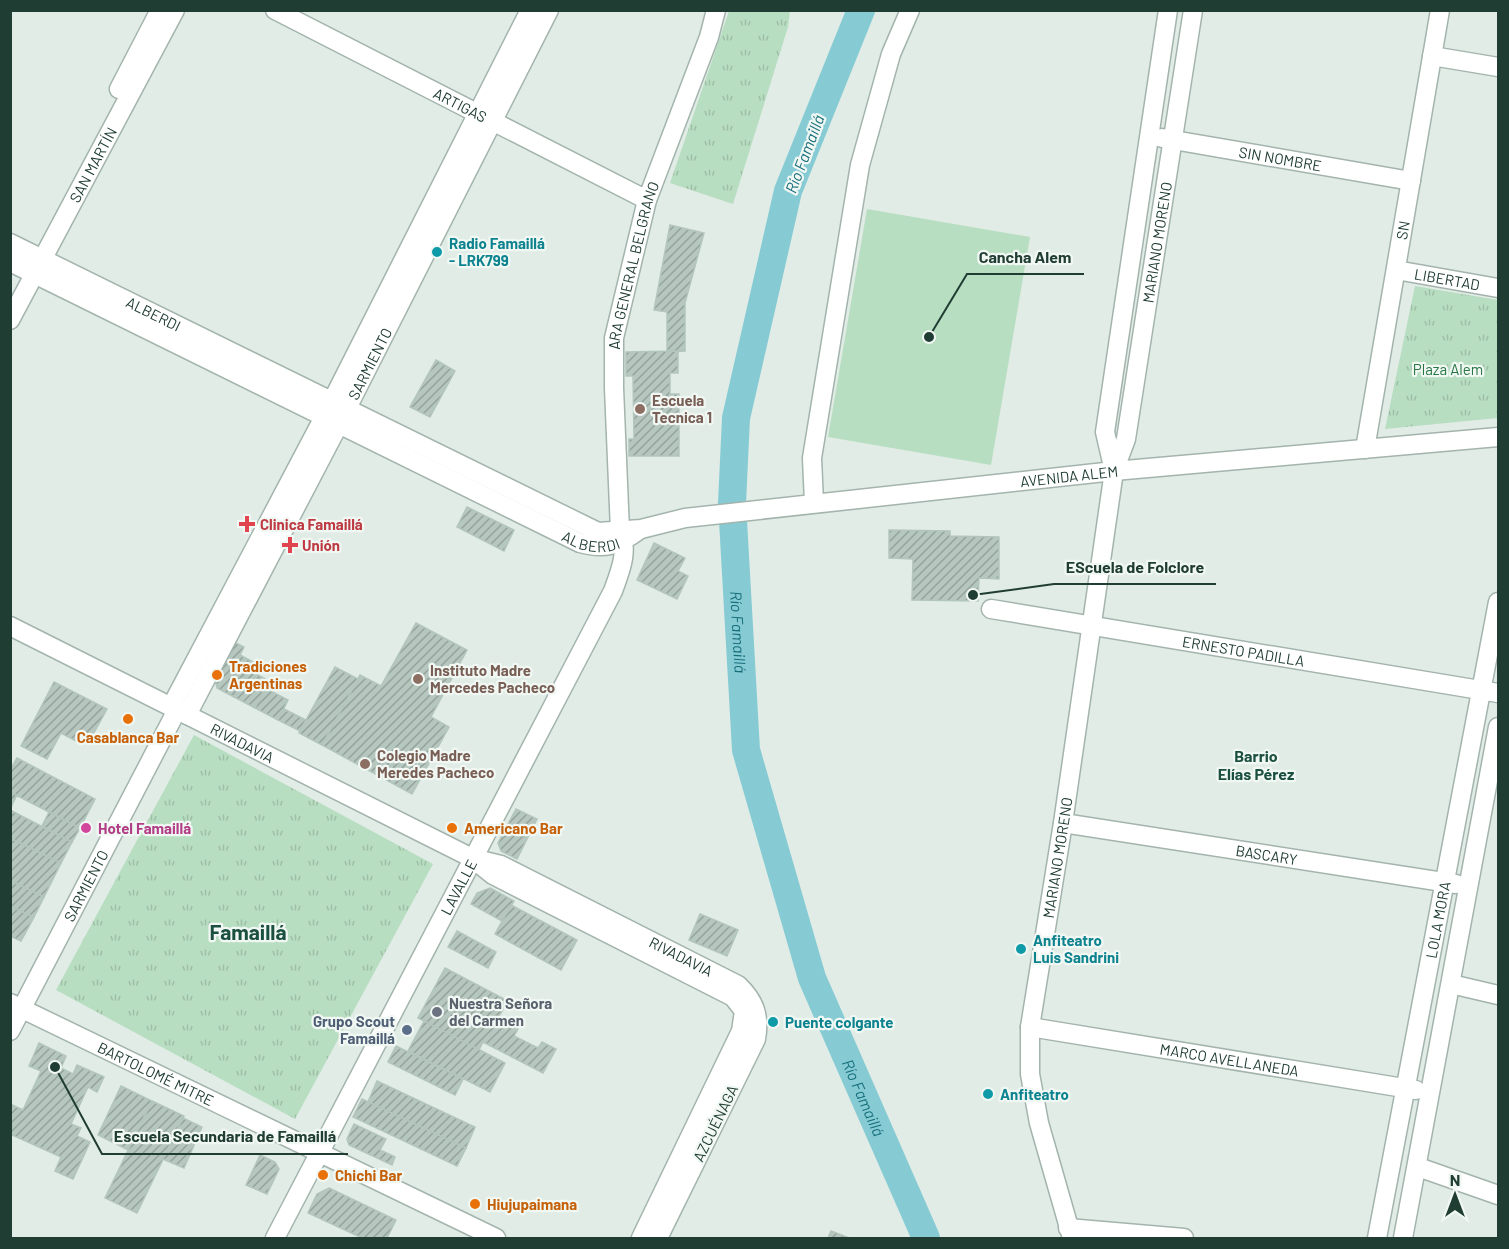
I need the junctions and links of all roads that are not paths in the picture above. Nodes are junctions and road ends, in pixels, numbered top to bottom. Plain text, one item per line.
1 (160, 10) edge
2 (175, 10) edge
3 (275, 10) edge
4 (530, 10) edge
5 (549, 10) edge
6 (716, 10) edge
7 (910, 10) edge
8 (1168, 10) edge
9 (1193, 10) edge
10 (1440, 10) edge
11 (1432, 56) junction
12 (1498, 66) edge
13 (484, 118) junction
14 (1150, 136) junction
15 (1172, 139) junction
16 (1411, 181) junction
17 (647, 200) junction
18 (10, 243) edge
19 (29, 263) edge
20 (1396, 270) junction
21 (1498, 288) edge
22 (10, 295) edge
23 (10, 320) edge
24 (335, 413) junction
25 (1498, 436) edge
26 (1365, 449) junction
27 (1114, 471) junction
28 (808, 504) junction
29 (641, 529) joint
30 (623, 536) junction
31 (1498, 602) edge
32 (991, 609) dead end
33 (10, 626) edge
34 (1092, 627) junction
35 (10, 639) edge
36 (1490, 692) edge
37 (177, 713) junction
38 (1498, 727) edge
39 (1493, 786) edge
40 (1063, 823) junction
41 (472, 858) junction
42 (1446, 882) junction
43 (1469, 886) junction
44 (1451, 984) junction
45 (1498, 995) edge
46 (16, 1006) edge
47 (749, 1008) junction
48 (1030, 1027) junction
49 (10, 1031) edge
50 (1406, 1089) junction
51 (1430, 1092) junction
52 (321, 1152) junction
53 (1418, 1167) junction
54 (1498, 1195) edge
55 (1070, 1233) edge
56 (275, 1239) edge
57 (496, 1239) edge
58 (640, 1239) edge
59 (658, 1239) edge
60 (1184, 1239) edge
61 (1377, 1239) edge
62 (1403, 1239) edge

1 - 19 street, SAN MARTÍN
2 - 19 street, SAN MARTÍN
3 - 13 street, ARTIGAS
4 - 13 street, SARMIENTO
5 - 13 street, SARMIENTO
6 - 17 street, ARA GENERAL BELGRANO
7 - 28 street
8 - 14 street, MARIANO MORENO
9 - 15 street, MARIANO MORENO
10 - 11 street, SN
11 - 12 street
11 - 16 street, SN
13 - 17 street, ARTIGAS
13 - 24 street, SARMIENTO
14 - 15 street, SIN NOMBRE
14 - 27 street, MARIANO MORENO
15 - 16 street, SIN NOMBRE
15 - 27 street, MARIANO MORENO
16 - 20 street, SN
17 - 30 street, ARA GENERAL BELGRANO
18 - 19 street, ALBERDI
19 - 22 street, SAN MARTÍN
19 - 23 street, SAN MARTÍN
19 - 24 street, ALBERDI
20 - 21 street, LIBERTAD
20 - 26 street, SN
24 - 30 street, ALBERDI
24 - 37 street, SARMIENTO
25 - 26 street, AVENIDA ALEM
26 - 27 street, AVENIDA ALEM
27 - 28 street, AVENIDA ALEM
27 - 34 street, MARIANO MORENO
28 - 29 street, AVENIDA ALEM
29 - 30 street, ALBERDI
30 - 41 street, LAVALLE
31 - 36 street, LOLA MORA
32 - 34 street, ERNESTO PADILLA
33 - 37 street, RIVADAVIA
34 - 36 street, ERNESTO PADILLA
34 - 40 street, MARIANO MORENO
35 - 37 street, RIVADAVIA
36 - 42 street, LOLA MORA
37 - 41 street, RIVADAVIA
37 - 46 street, SARMIENTO
38 - 39 street, LOLA MORA
39 - 43 street, LOLA MORA
40 - 42 street, BASCARY
40 - 48 street, MARIANO MORENO
41 - 47 street, RIVADAVIA
41 - 52 street, LAVALLE
42 - 43 street, BASCARY
42 - 50 street, LOLA MORA
43 - 44 street, LOLA MORA
44 - 45 street
44 - 51 street, LOLA MORA
46 - 49 street, SARMIENTO
46 - 52 street, BARTOLOMÉ MITRE
47 - 58 street, AZCUÉNAGA
47 - 59 street, AZCUÉNAGA
48 - 50 street, MARCO AVELLANEDA
48 - 55 street, MARIANO MORENO
50 - 51 street, MARCO AVELLANEDA
50 - 61 street, LOLA MORA
51 - 53 street, LOLA MORA
52 - 56 street, LAVALLE
52 - 57 street, BARTOLOMÉ MITRE
53 - 54 street
53 - 62 street, LOLA MORA
55 - 60 street

